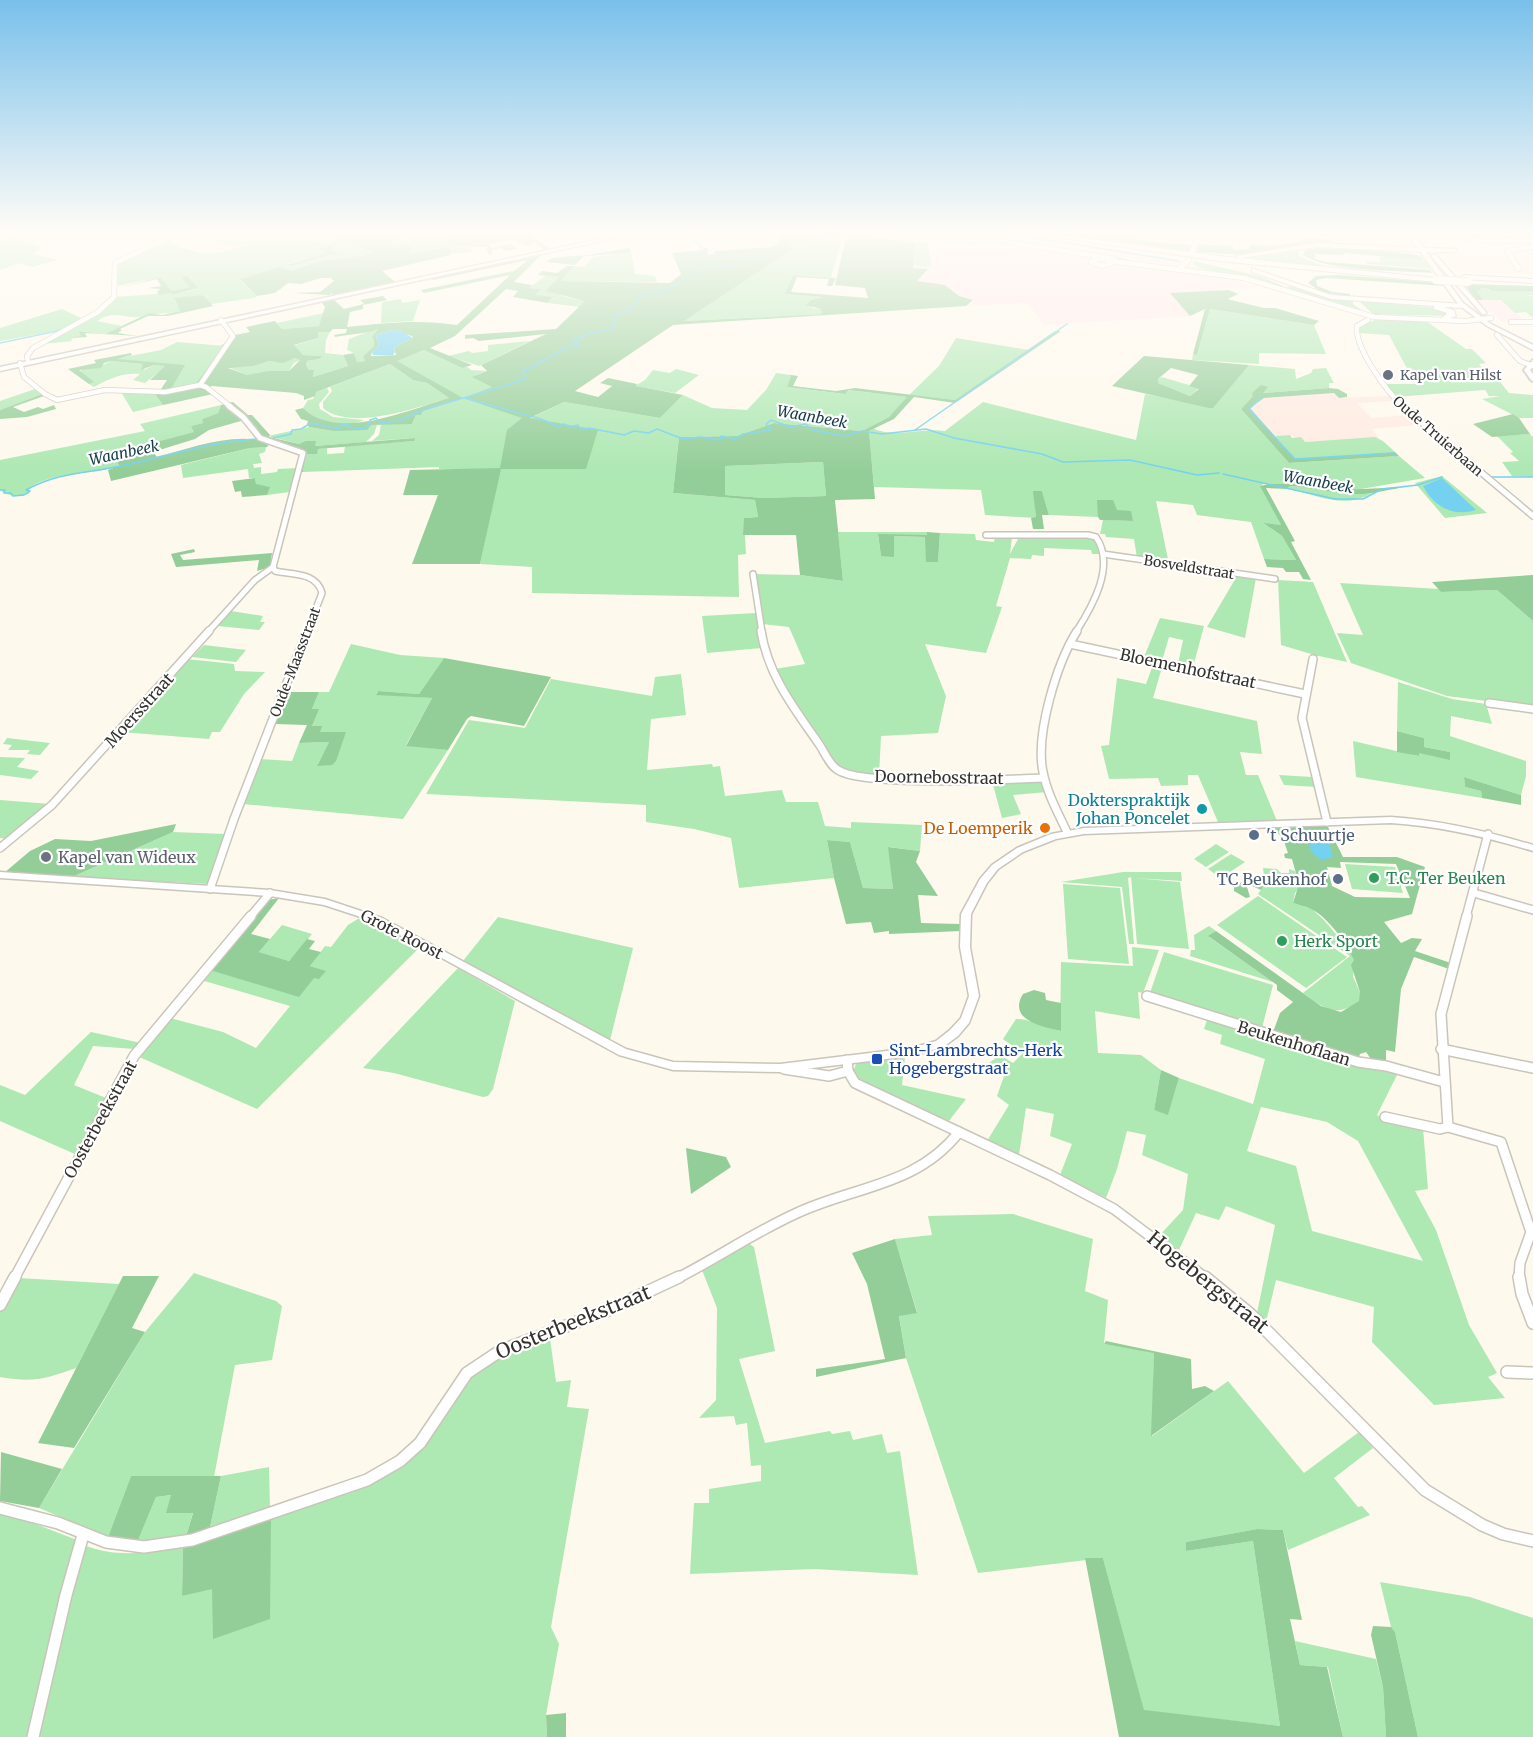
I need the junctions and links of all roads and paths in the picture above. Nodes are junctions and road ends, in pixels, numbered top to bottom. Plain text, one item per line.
1 (100, 310) edge
2 (268, 310) edge
3 (1341, 310) edge
4 (1344, 310) edge
5 (1446, 310) edge
6 (1464, 310) edge
7 (1471, 310) edge
8 (1472, 310) edge
9 (1368, 318) junction
10 (1446, 318) junction
11 (1481, 319) junction
12 (221, 320) junction
13 (1463, 320) junction
14 (1490, 322) junction
15 (1512, 322) dead end
16 (1533, 322) edge
17 (1497, 334) dead end
18 (1533, 344) edge
19 (1533, 348) edge
20 (28, 361) junction
21 (20, 363) junction
22 (1532, 365) edge
23 (0, 369) edge
24 (1533, 377) edge
25 (200, 385) junction
26 (1533, 516) edge
27 (986, 535) dead end
28 (1103, 554) junction
29 (273, 567) junction
30 (753, 574) dead end
31 (1275, 579) dead end
32 (1070, 644) junction
33 (1313, 659) dead end
34 (1305, 694) junction
35 (1489, 703) dead end
36 (1533, 709) edge
37 (1044, 778) junction
38 (1327, 822) junction
39 (1067, 832) junction
40 (1488, 834) junction
41 (0, 848) edge
42 (1533, 848) edge
43 (0, 875) edge
44 (210, 889) junction
45 (270, 893) junction
46 (1474, 893) junction
47 (1533, 910) edge
48 (1147, 996) dead end
49 (1441, 1049) junction
50 (847, 1066) junction
51 (1533, 1068) edge
52 (1444, 1082) junction
53 (1385, 1117) dead end
54 (1448, 1127) junction
55 (959, 1132) junction
56 (0, 1305) edge
57 (1533, 1323) edge
58 (1507, 1372) dead end
59 (1533, 1373) edge
60 (0, 1508) edge
61 (83, 1535) junction
62 (1533, 1541) edge
63 (33, 1737) edge

1 - 20 street
2 - 12 street
3 - 9 street
4 - 9 street
5 - 10 highway
6 - 13 street
7 - 11 main road
8 - 14 main road
9 - 10 street
9 - 13 street
9 - 26 street, Oude Truierbaan
10 - 13 street
11 - 13 street
11 - 14 main road
12 - 20 street
12 - 25 street
13 - 14 street
14 - 18 main road
14 - 19 main road
15 - 16 street
17 - 22 street
20 - 21 street
21 - 23 street
21 - 25 street
22 - 24 main road
25 - 29 street
27 - 28 street
28 - 31 street, Bosveldstraat
28 - 32 street
29 - 41 street, Moersstraat
29 - 44 street, Oude-Maasstraat
30 - 37 street, Doornebosstraat
32 - 34 street, Bloemenhofstraat
32 - 37 street
33 - 34 street
34 - 38 street
35 - 36 street
37 - 39 street
38 - 39 street, Grote Roost
38 - 40 street, Grote Roost
39 - 50 street, Grote Roost
40 - 42 street, Grote Roost
40 - 46 street
43 - 44 street, Grote Roost
44 - 45 street, Grote Roost
45 - 50 street, Grote Roost
45 - 56 street, Oosterbeekstraat
46 - 47 street
46 - 49 street
48 - 52 street, Beukenhoflaan
49 - 51 street
49 - 52 street
50 - 55 street, Hogebergstraat
52 - 54 street
53 - 54 street
54 - 57 street
55 - 61 street, Oosterbeekstraat
55 - 62 street, Hogebergstraat
58 - 59 street
60 - 61 street, Oosterbeekstraat
61 - 63 street

